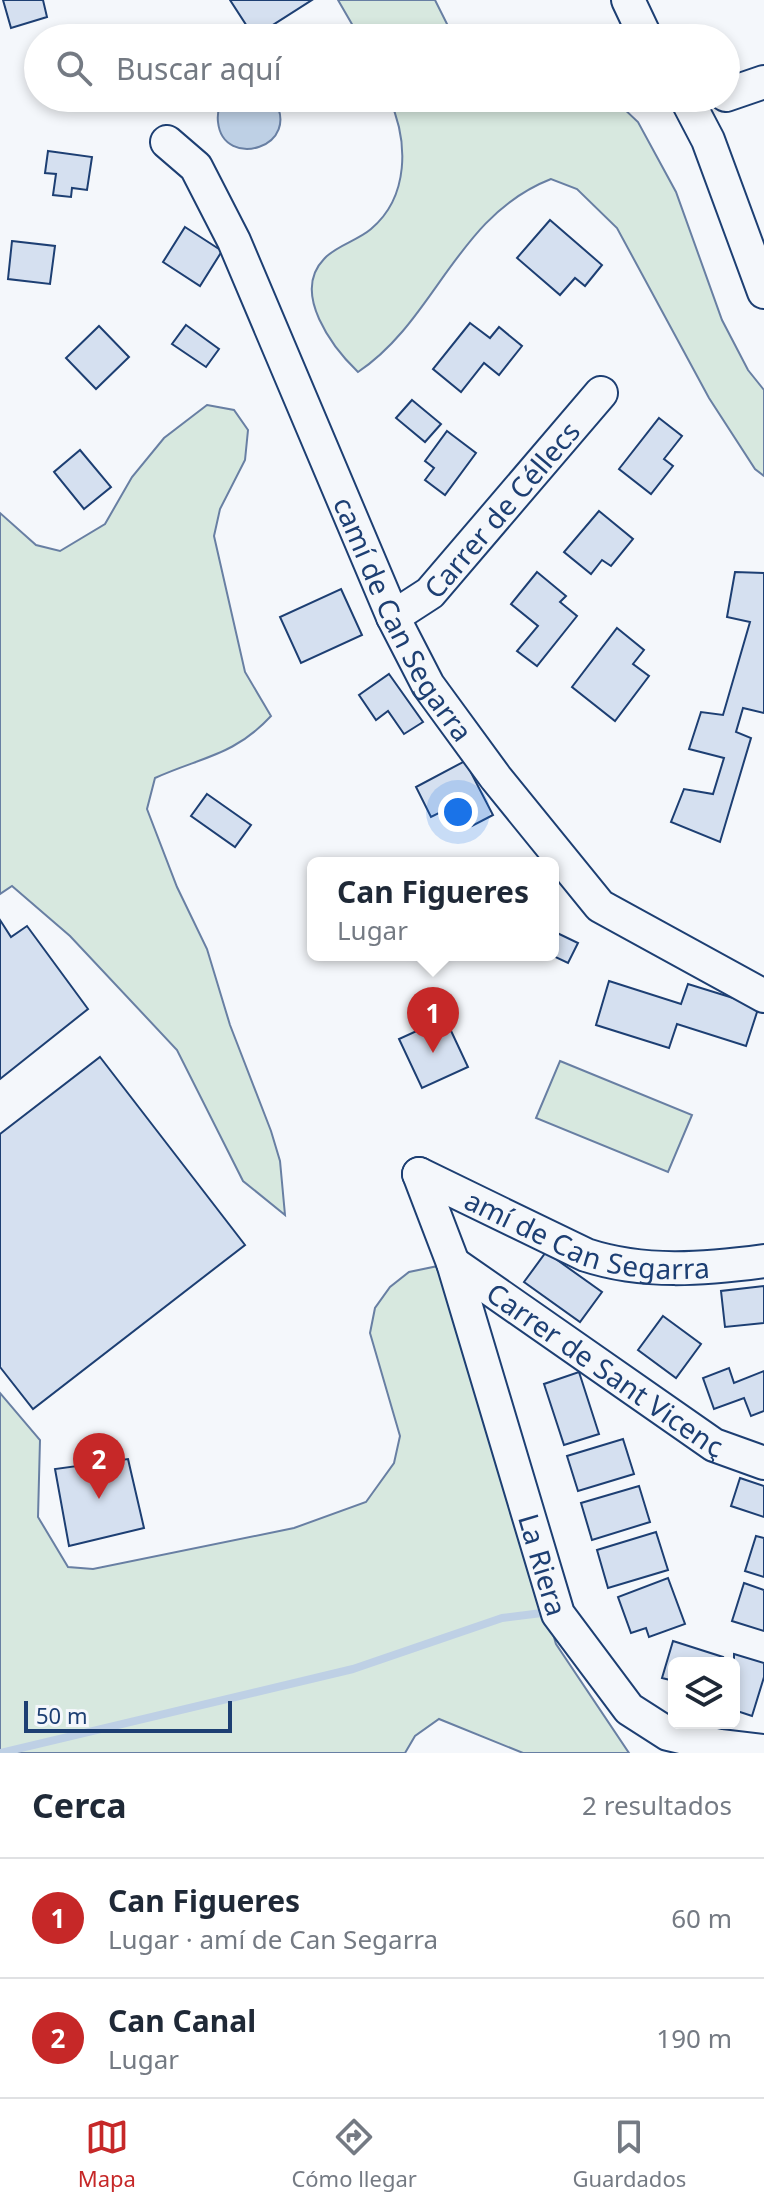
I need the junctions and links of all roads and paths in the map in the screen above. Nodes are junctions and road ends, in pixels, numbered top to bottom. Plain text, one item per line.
1 (628, 0) edge
2 (639, 24) edge
3 (764, 82) edge
4 (740, 90) edge
5 (700, 112) edge
6 (167, 142) dead end
7 (764, 292) edge
8 (601, 393) dead end
9 (393, 617) junction
10 (764, 996) edge
11 (419, 1174) joint
12 (764, 1261) edge
13 (453, 1263) junction
14 (764, 1463) edge
15 (762, 1745) edge
16 (714, 1749) edge

1 - 2 street
3 - 4 street
5 - 7 street
6 - 9 street, camí de Can Segarra
8 - 9 street, Carrer de Céllecs
9 - 10 street, camí de Can Segarra
11 - 12 street, amí de Can Segarra
11 - 13 street, La Riera
13 - 14 street, Carrer de Sant Vicenç
13 - 16 street, La Riera
15 - 16 street, La Riera

